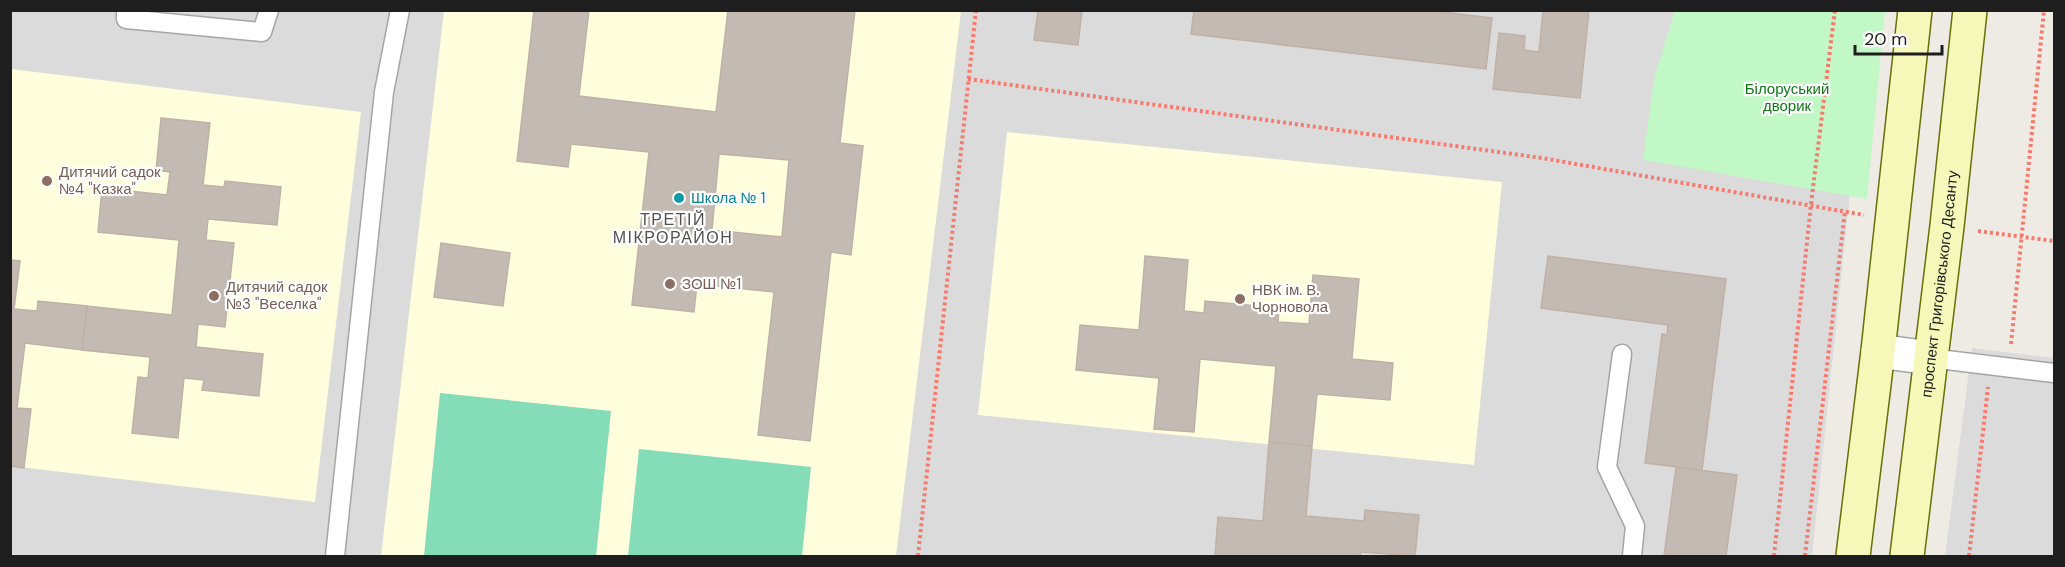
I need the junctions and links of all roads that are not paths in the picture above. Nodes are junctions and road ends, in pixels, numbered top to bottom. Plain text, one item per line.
1 (126, 10) edge
2 (269, 10) edge
3 (400, 10) edge
4 (1915, 10) edge
5 (1970, 10) edge
6 (1878, 351) junction
7 (1622, 354) dead end
8 (1930, 358) junction
9 (2055, 373) edge
10 (335, 556) edge
11 (1632, 556) edge
12 (1853, 556) edge
13 (1906, 556) edge

1 - 2 lane
3 - 10 lane
4 - 6 street
5 - 8 street, проспект Григорівського Десанту
6 - 8 street
6 - 12 street
7 - 11 lane
8 - 9 lane
8 - 13 street, проспект Григорівського Десанту

